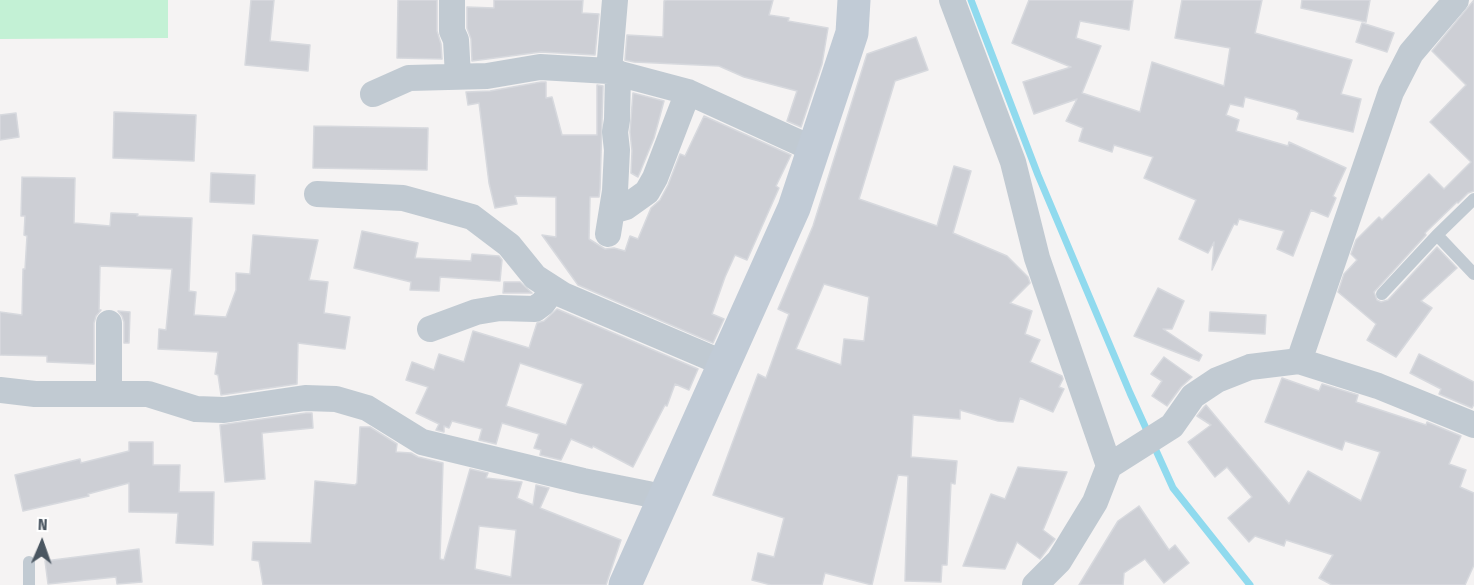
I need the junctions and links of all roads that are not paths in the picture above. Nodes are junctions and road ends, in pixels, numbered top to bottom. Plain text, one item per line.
1 (452, 0) edge
2 (615, 0) edge
3 (854, 0) edge
4 (952, 0) edge
5 (1456, 0) edge
6 (613, 72) junction
7 (458, 76) junction
8 (688, 92) junction
9 (373, 94) dead end
10 (813, 149) junction
11 (317, 194) dead end
12 (1474, 199) edge
13 (1437, 234) junction
14 (1474, 274) edge
15 (553, 289) junction
16 (1382, 294) dead end
17 (109, 323) dead end
18 (430, 329) dead end
19 (1299, 361) junction
20 (725, 364) junction
21 (0, 390) edge
22 (109, 394) junction
23 (1474, 425) edge
24 (1116, 462) junction
25 (664, 501) junction
26 (29, 562) dead end
27 (29, 585) edge
28 (625, 585) edge
29 (1035, 585) edge

1 - 7 street
2 - 6 street
3 - 10 street
4 - 24 street
5 - 19 street
6 - 7 street
6 - 8 street
6 - 8 street
7 - 9 street
8 - 10 street
10 - 20 street
11 - 15 street
12 - 13 lane
13 - 14 lane
13 - 16 lane
15 - 18 street
15 - 20 street
17 - 22 street
19 - 23 street
19 - 24 street
20 - 25 street
21 - 22 street
22 - 25 street
24 - 29 street
25 - 28 street
26 - 27 lane

